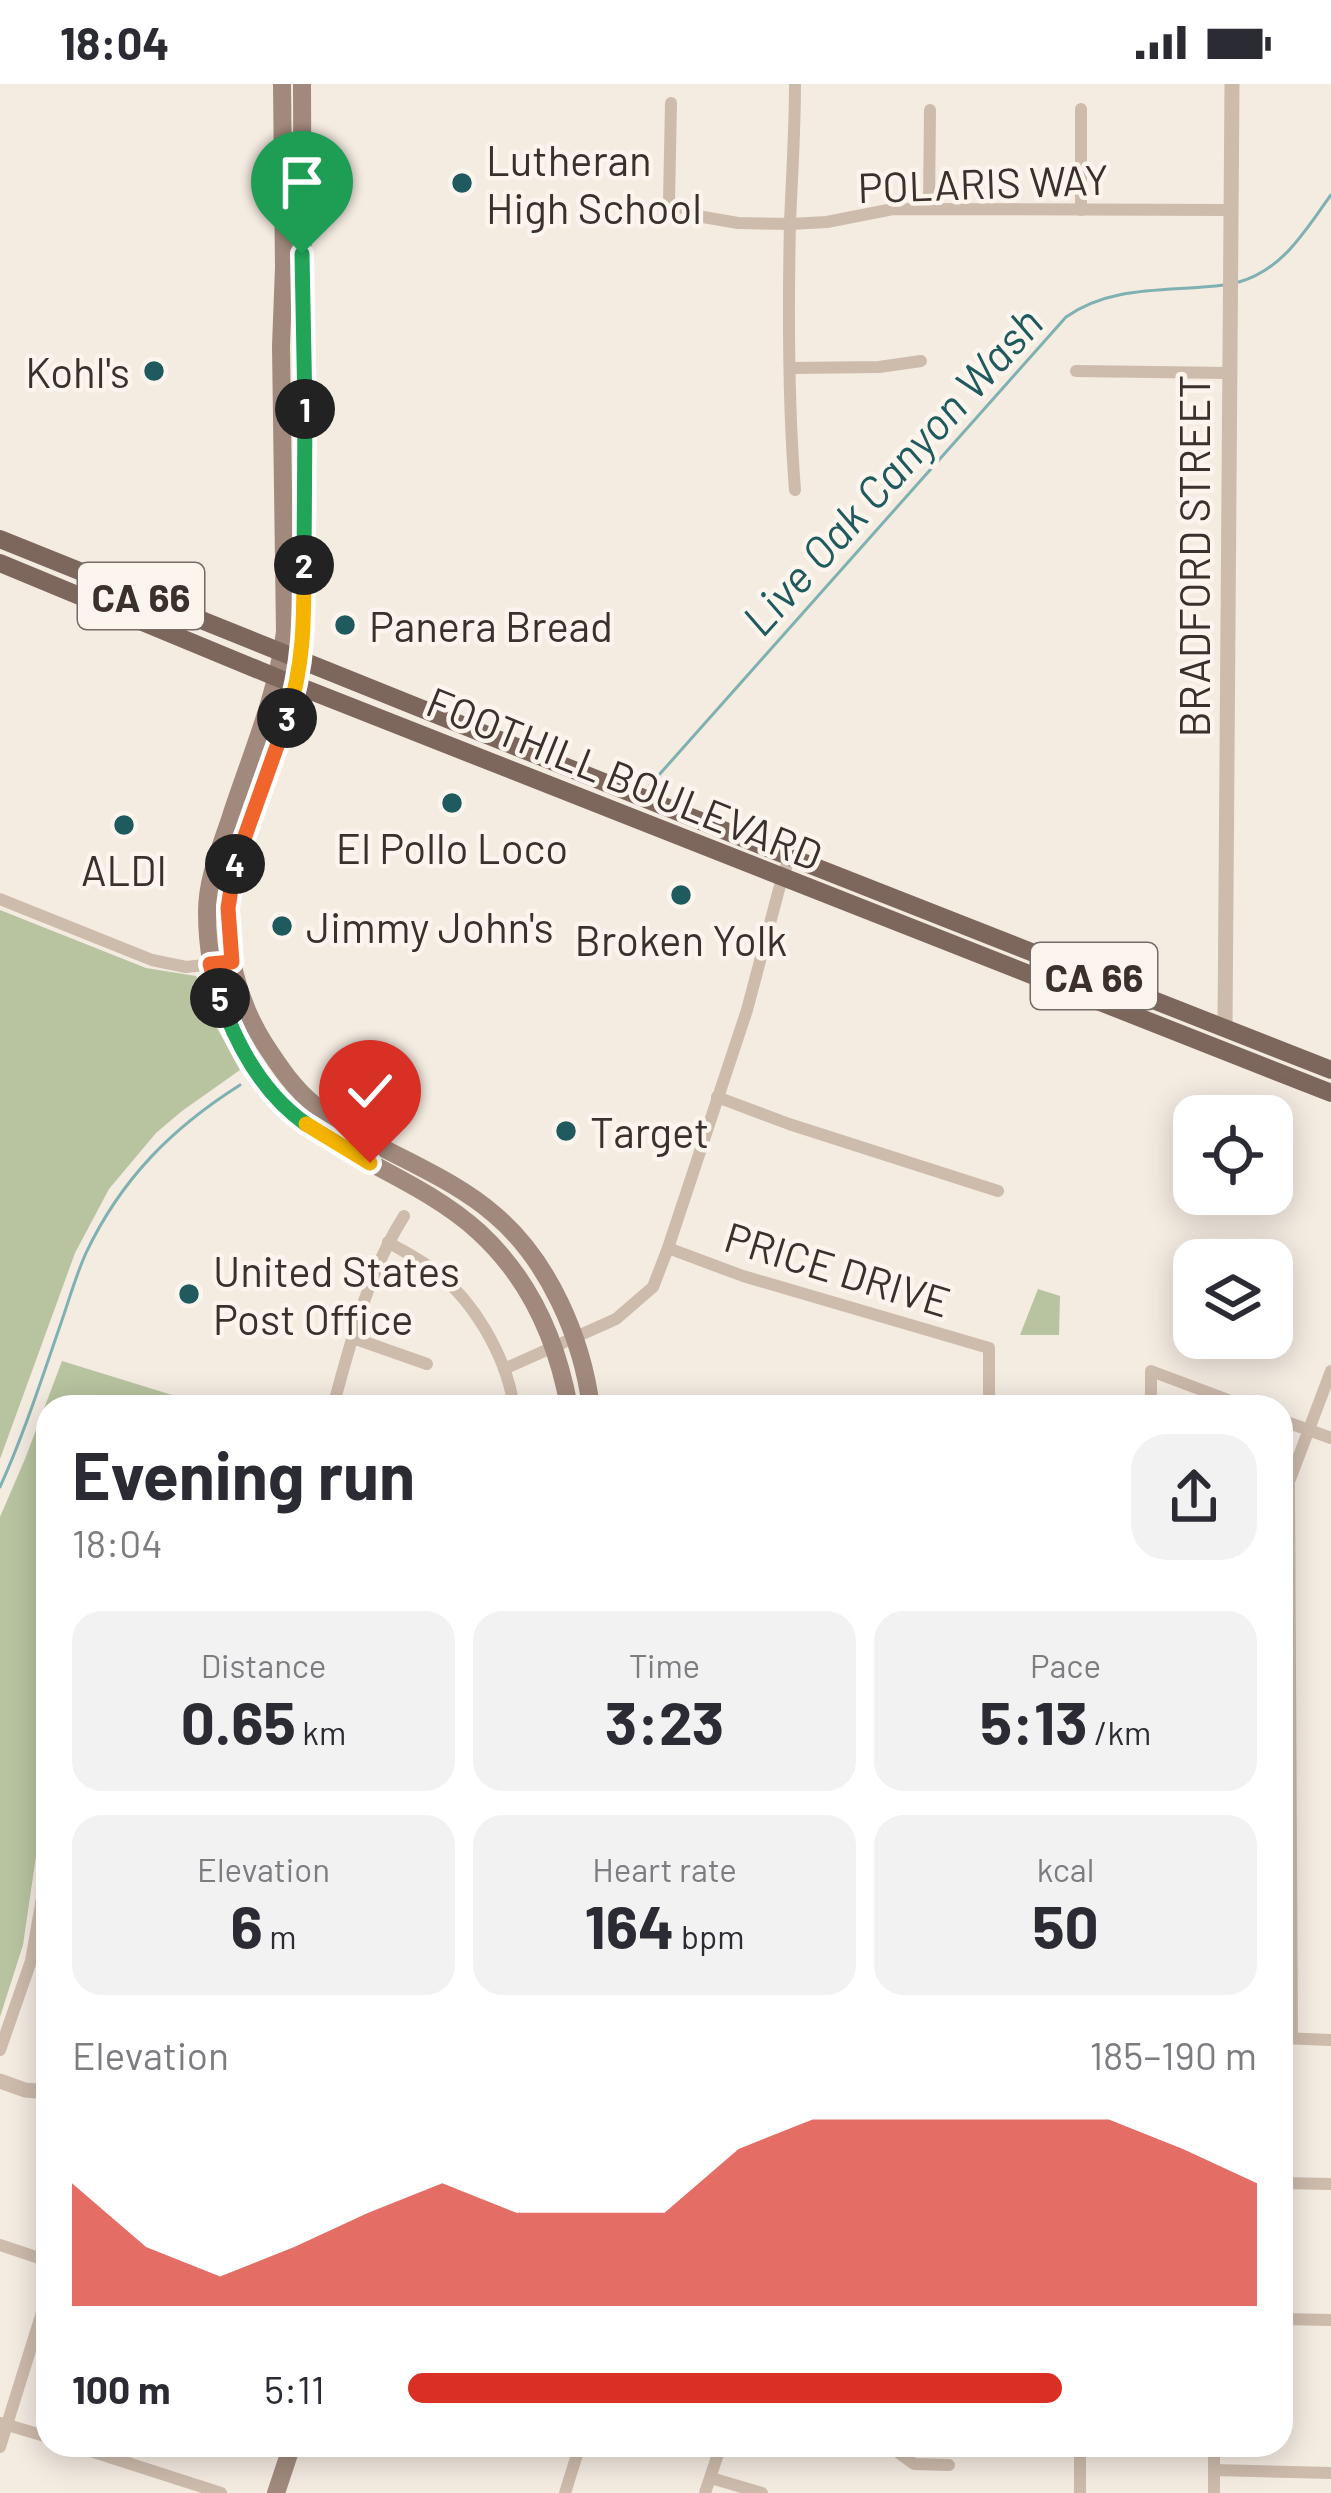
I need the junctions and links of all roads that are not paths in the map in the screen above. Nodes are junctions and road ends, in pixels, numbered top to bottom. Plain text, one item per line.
1 (282, 84) edge
2 (302, 84) edge
3 (795, 84) edge
4 (1232, 84) edge
5 (671, 103) dead end
6 (1081, 109) dead end
7 (930, 110) dead end
8 (929, 208) junction
9 (1081, 210) junction
10 (1231, 210) junction
11 (790, 224) junction
12 (921, 361) dead end
13 (791, 368) junction
14 (1076, 371) dead end
15 (1229, 373) junction
16 (795, 490) dead end
17 (0, 539) edge
18 (0, 563) edge
19 (292, 657) junction
20 (287, 681) junction
21 (790, 857) junction
22 (782, 878) junction
23 (0, 899) edge
24 (232, 962) junction
25 (210, 964) junction
26 (1225, 1028) junction
27 (1331, 1070) edge
28 (1331, 1093) edge
29 (717, 1097) junction
30 (998, 1191) dead end
31 (404, 1216) dead end
32 (388, 1242) junction
33 (668, 1248) junction
34 (573, 1336) junction
35 (352, 1338) junction
36 (554, 1345) junction
37 (427, 1364) dead end
38 (504, 1369) junction
39 (1331, 1371) edge
40 (336, 1395) edge
41 (511, 1395) edge
42 (566, 1395) edge
43 (589, 1395) edge
44 (989, 1395) edge
45 (1151, 1395) edge
46 (1215, 1395) edge
47 (1293, 1424) edge
48 (1308, 1430) junction
49 (1331, 1438) edge
50 (1293, 1471) edge
51 (36, 1932) edge
52 (1293, 2038) edge
53 (1331, 2040) edge
54 (0, 2050) edge
55 (0, 2081) edge
56 (36, 2091) edge
57 (1293, 2182) edge
58 (1331, 2184) edge
59 (0, 2245) edge
60 (36, 2256) edge
61 (1293, 2319) edge
62 (1331, 2320) edge
63 (36, 2328) edge
64 (4, 2423) edge
65 (36, 2434) edge
66 (0, 2447) edge
67 (109, 2457) edge
68 (288, 2457) edge
69 (576, 2457) edge
70 (717, 2457) edge
71 (904, 2457) edge
72 (1080, 2457) edge
73 (1214, 2457) edge
74 (949, 2465) dead end
75 (1214, 2470) junction
76 (1331, 2473) edge
77 (710, 2478) junction
78 (221, 2493) edge
79 (276, 2493) edge
80 (565, 2493) edge
81 (706, 2493) edge
82 (762, 2493) edge
83 (1080, 2493) edge
84 (1214, 2493) edge

1 - 19 main road
2 - 19 main road
3 - 11 street
4 - 10 street, BRADFORD STREET
5 - 11 street, POLARIS WAY
6 - 9 street
7 - 8 street
8 - 9 street, POLARIS WAY
8 - 11 street, POLARIS WAY
9 - 10 street, POLARIS WAY
10 - 15 street, BRADFORD STREET
11 - 13 street
12 - 13 street
13 - 16 street
14 - 15 street
15 - 26 street, BRADFORD STREET
17 - 19 main road, FOOTHILL BOULEVARD / CA 66
18 - 20 main road, FOOTHILL BOULEVARD / CA 66
19 - 20 main road
19 - 21 main road, FOOTHILL BOULEVARD / CA 66
20 - 22 main road, FOOTHILL BOULEVARD / CA 66
20 - 24 main road
20 - 25 main road
21 - 22 street
21 - 26 main road, FOOTHILL BOULEVARD / CA 66
22 - 28 main road, FOOTHILL BOULEVARD / CA 66
22 - 29 street
23 - 25 street
24 - 25 street
24 - 34 main road
25 - 36 main road
26 - 27 main road, CA 66
29 - 30 street
29 - 33 street
31 - 32 street
32 - 35 street
32 - 38 street
33 - 34 street
33 - 44 street, PRICE DRIVE
34 - 36 street
34 - 43 main road
35 - 37 street
35 - 40 street
36 - 38 street
36 - 42 main road
38 - 41 street
39 - 48 street
45 - 46 street
47 - 48 street
48 - 49 street
48 - 50 street
51 - 54 street
52 - 53 street
55 - 56 street
57 - 58 street
59 - 60 street
61 - 62 street
63 - 64 street
64 - 65 street
64 - 66 street
67 - 78 street
68 - 79 main road
69 - 80 street
70 - 77 street
71 - 74 street
72 - 83 street
73 - 75 street
75 - 76 street
75 - 84 street
77 - 81 street
77 - 82 street

